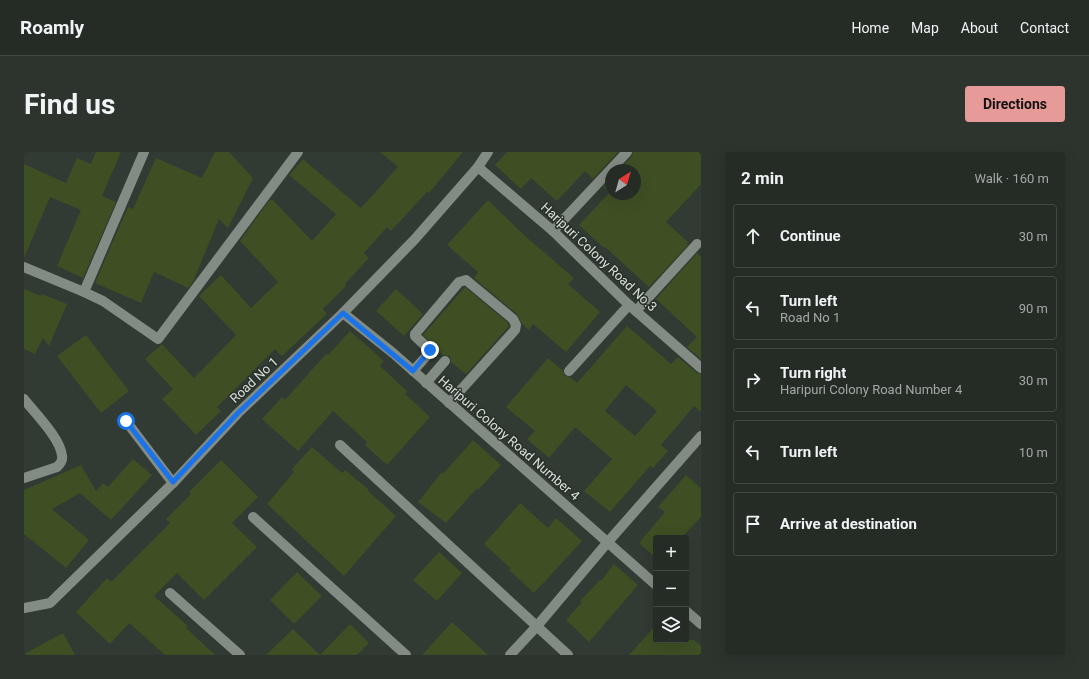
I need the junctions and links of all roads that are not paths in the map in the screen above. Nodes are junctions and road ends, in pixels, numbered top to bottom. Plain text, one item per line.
1 (144, 152) edge
2 (298, 152) edge
3 (488, 152) edge
4 (627, 152) edge
5 (478, 167) junction
6 (553, 231) junction
7 (697, 244) dead end
8 (24, 267) edge
9 (84, 292) junction
10 (633, 308) junction
11 (343, 313) junction
12 (445, 361) dead end
13 (701, 368) edge
14 (413, 371) junction
15 (569, 371) dead end
16 (426, 383) junction
17 (24, 399) edge
18 (449, 403) junction
19 (126, 421) dead end
20 (701, 436) edge
21 (340, 445) dead end
22 (24, 478) edge
23 (173, 482) junction
24 (253, 517) dead end
25 (607, 542) junction
26 (653, 582) edge
27 (170, 593) dead end
28 (24, 608) edge
29 (689, 614) edge
30 (701, 624) edge
31 (537, 626) junction
32 (240, 655) edge
33 (406, 655) edge
34 (510, 655) edge
35 (568, 655) edge

1 - 9 street
2 - 9 street
3 - 5 street, Road No 1
4 - 6 street
5 - 6 street, Haripuri Colony Road No.3
5 - 11 street, Road No 1
6 - 10 street, Haripuri Colony Road No.3
7 - 10 street
8 - 9 street
10 - 13 street, Haripuri Colony Road No.3
10 - 15 street
11 - 14 street, Haripuri Colony Road Number 4
11 - 23 street, Road No 1
12 - 16 street
14 - 16 street, Haripuri Colony Road Number 4
14 - 18 street
16 - 18 street, Haripuri Colony Road Number 4
17 - 22 street
18 - 25 street, Haripuri Colony Road Number 4
19 - 23 street
20 - 25 street
21 - 31 street
23 - 28 street, Road No 1
24 - 33 street
25 - 26 street, Haripuri Colony Road Number 4
25 - 31 street
27 - 32 street
29 - 30 street
31 - 34 street
31 - 35 street

